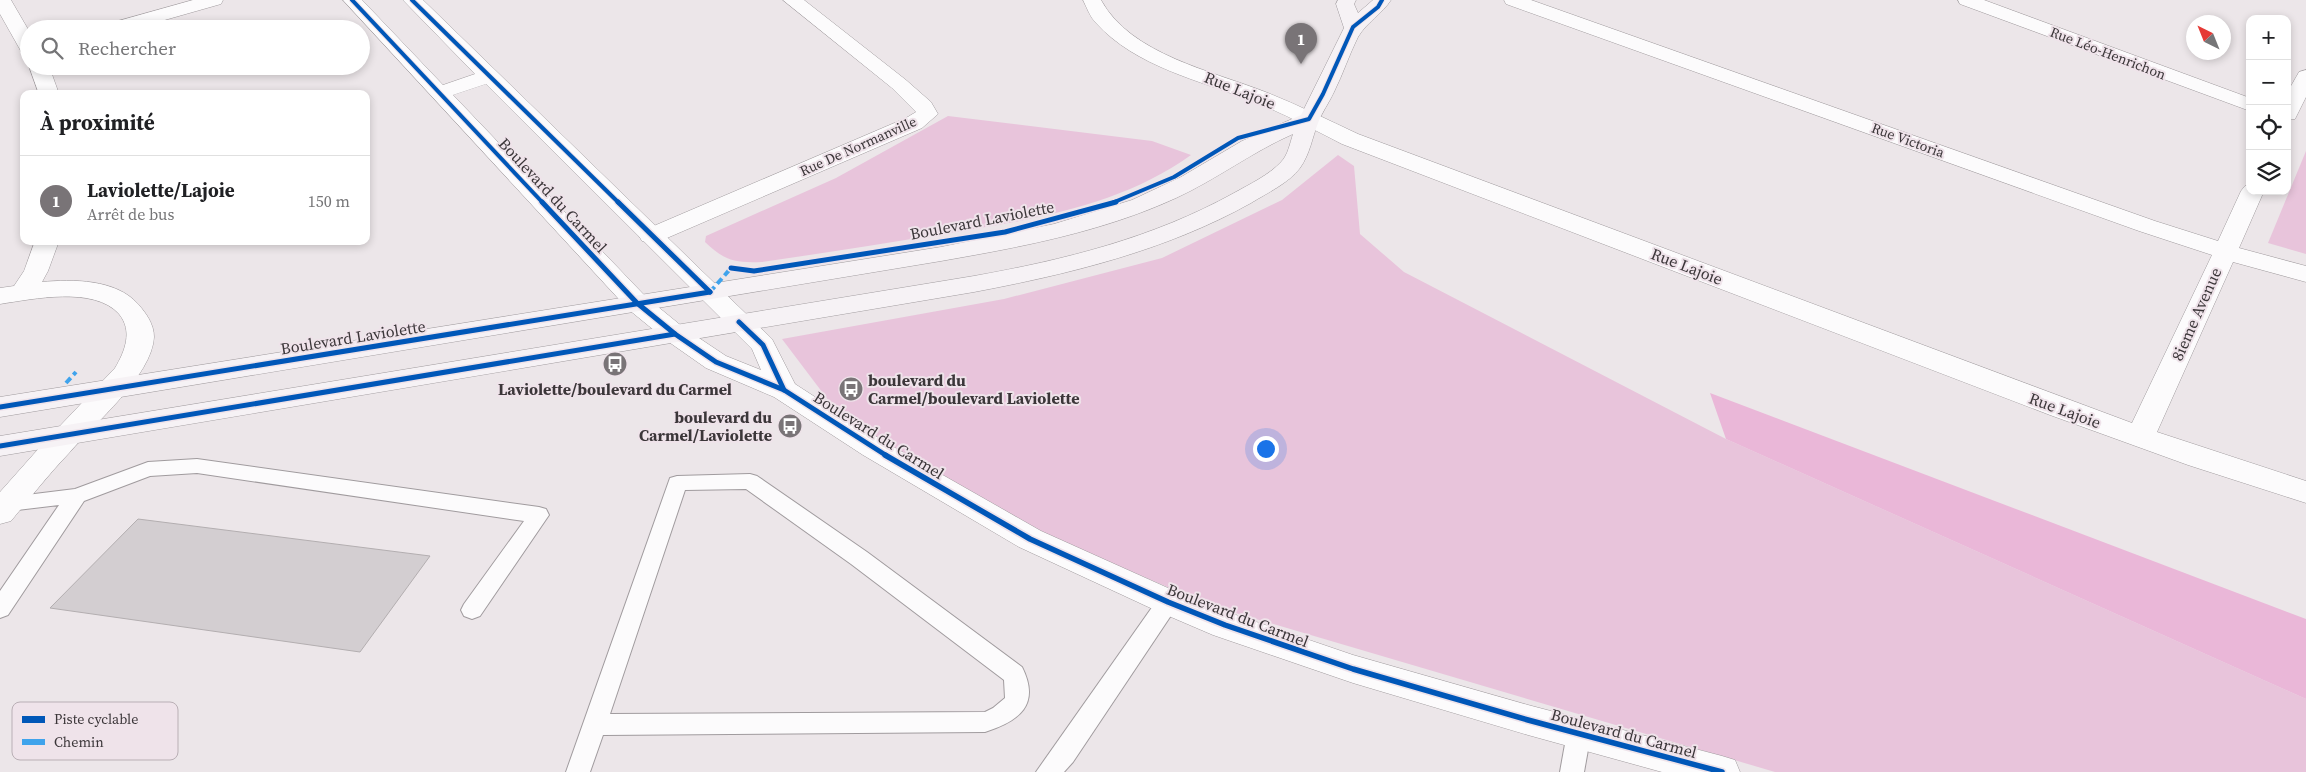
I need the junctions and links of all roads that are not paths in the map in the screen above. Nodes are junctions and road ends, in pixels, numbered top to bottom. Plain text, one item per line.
1 (2, 0) edge
2 (214, 0) edge
3 (352, 0) edge
4 (412, 0) edge
5 (792, 0) edge
6 (1092, 0) edge
7 (1347, 0) edge
8 (1382, 0) edge
9 (1513, 0) edge
10 (1967, 0) edge
11 (143, 20) edge
12 (1354, 27) junction
13 (0, 33) edge
14 (20, 34) edge
15 (20, 42) edge
16 (42, 75) edge
17 (489, 76) junction
18 (2306, 76) edge
19 (48, 90) edge
20 (439, 92) junction
21 (2246, 104) edge
22 (2291, 106) edge
23 (1309, 119) junction
24 (2250, 195) edge
25 (651, 236) junction
26 (46, 245) edge
27 (2225, 251) junction
28 (2306, 274) edge
29 (710, 292) junction
30 (12, 294) edge
31 (638, 303) junction
32 (739, 322) junction
33 (675, 334) junction
34 (116, 388) junction
35 (784, 390) junction
36 (0, 407) edge
37 (68, 434) junction
38 (2140, 437) junction
39 (0, 446) edge
40 (2306, 492) edge
41 (77, 496) junction
42 (4, 508) edge
43 (1168, 602) junction
44 (0, 609) edge
45 (472, 610) dead end
46 (594, 725) junction
47 (1579, 733) junction
48 (578, 772) edge
49 (1048, 772) edge
50 (1572, 772) edge
51 (1722, 772) edge

1 - 14 street
2 - 11 street
3 - 20 street, Boulevard du Carmel
4 - 17 street
5 - 25 street, Rue De Normanville
6 - 23 street, Rue Lajoie
7 - 12 main road
8 - 12 main road
9 - 27 street, Rue Victoria
10 - 21 street, Rue Léo-Henrichon
12 - 23 main road
13 - 15 street
16 - 19 street
17 - 20 street
17 - 25 street
18 - 22 street
20 - 31 street, Boulevard du Carmel
23 - 29 main road, Boulevard Laviolette
23 - 32 main road
23 - 38 street, Rue Lajoie
24 - 27 street, 8ieme Avenue
25 - 29 street
26 - 30 street
27 - 28 street, Rue Victoria
27 - 38 street, 8ieme Avenue
29 - 31 main road, Boulevard Laviolette
29 - 32 street
30 - 34 street
31 - 33 street, Boulevard du Carmel
31 - 34 main road, Boulevard Laviolette
32 - 33 main road
32 - 35 street
33 - 35 street, Boulevard du Carmel
33 - 37 main road
34 - 36 main road, Boulevard Laviolette
34 - 37 street
35 - 43 street, Boulevard du Carmel
37 - 39 main road
37 - 42 street
38 - 40 street, Rue Lajoie
41 - 42 lane
41 - 44 lane
41 - 45 lane
43 - 47 street, Boulevard du Carmel
43 - 49 lane
46 - 46 lane
46 - 48 lane
47 - 50 lane
47 - 51 street, Boulevard du Carmel

